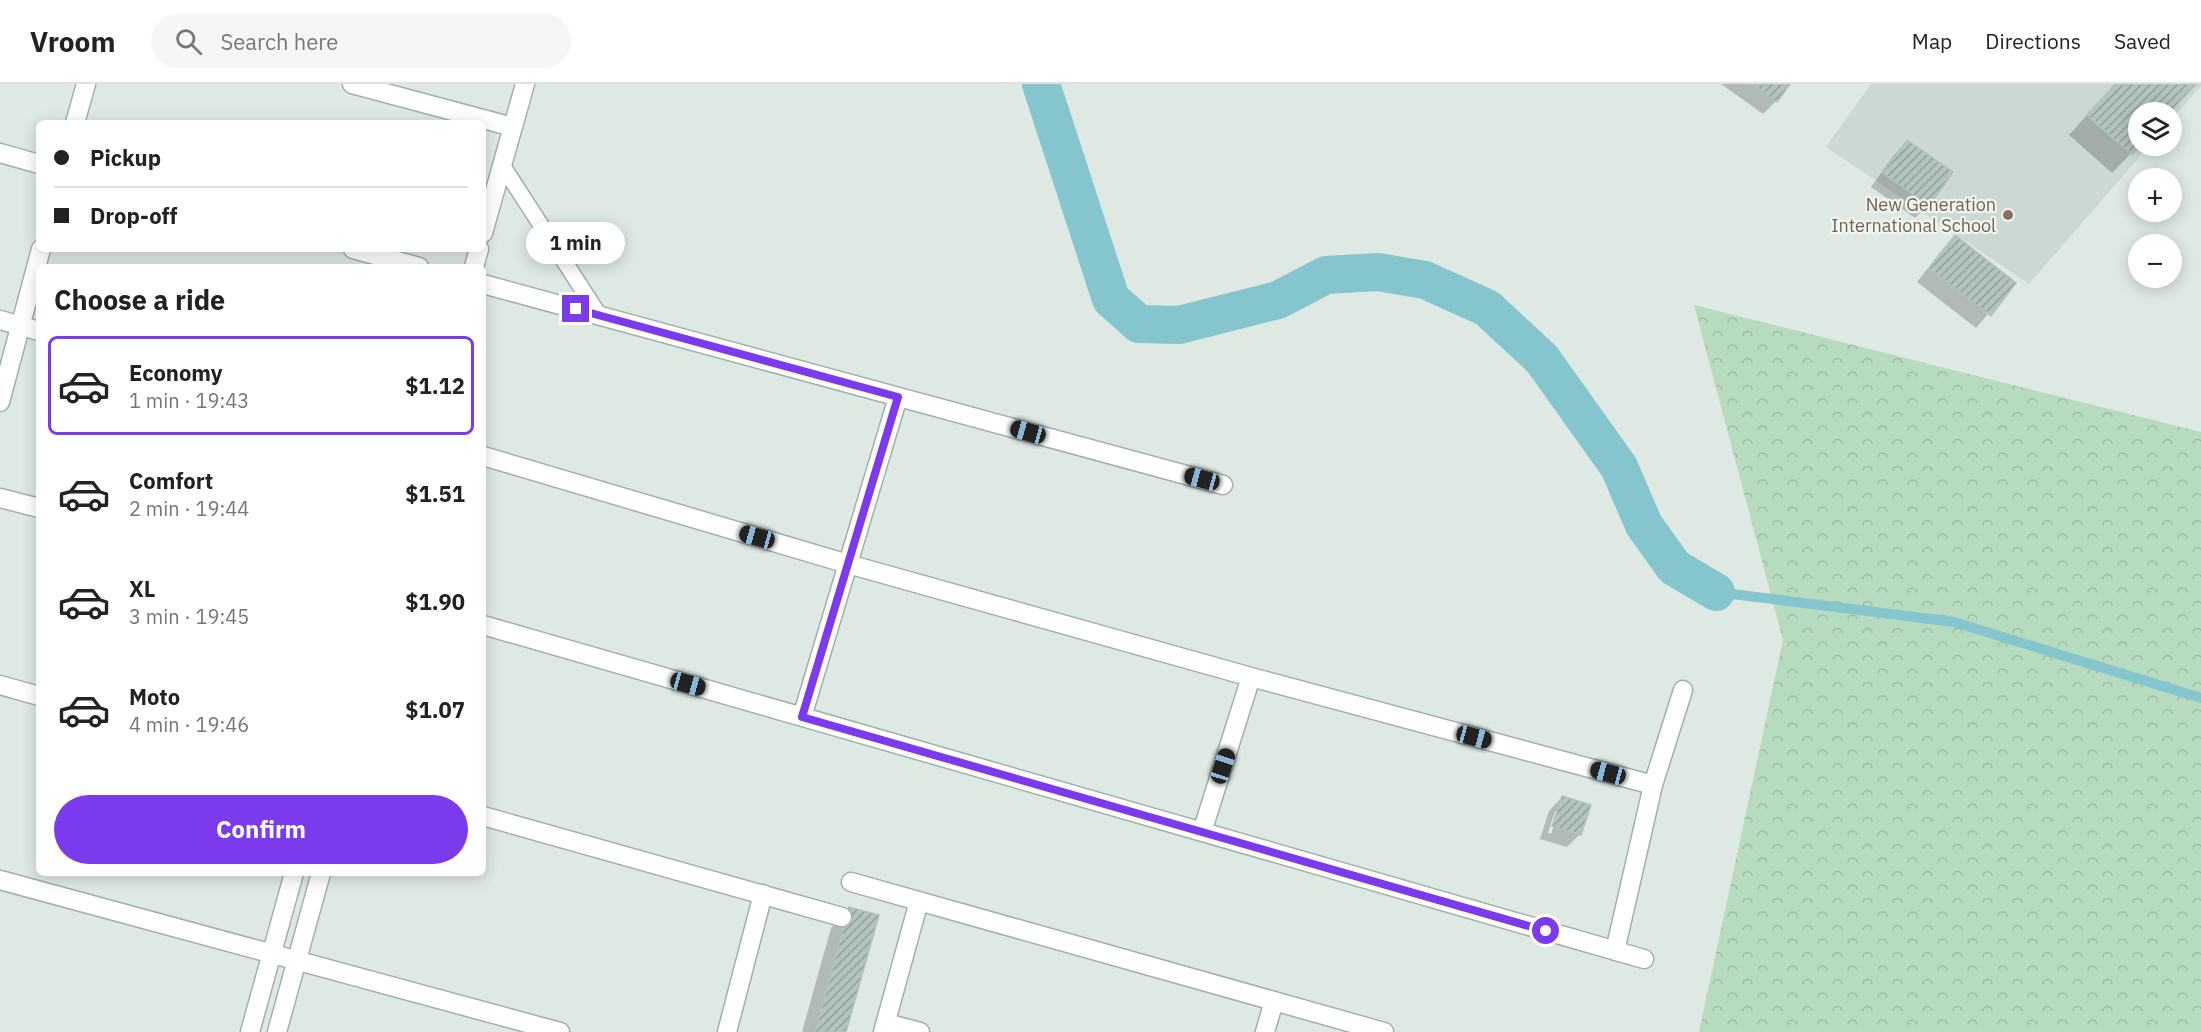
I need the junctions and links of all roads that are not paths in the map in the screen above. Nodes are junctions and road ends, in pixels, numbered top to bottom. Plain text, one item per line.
1 (86, 84) edge
2 (352, 84) edge
3 (525, 84) edge
4 (76, 120) edge
5 (484, 120) edge
6 (486, 121) edge
7 (513, 128) junction
8 (0, 153) edge
9 (36, 163) edge
10 (502, 165) junction
11 (486, 222) edge
12 (364, 252) edge
13 (408, 264) edge
14 (36, 268) edge
15 (486, 285) edge
16 (599, 315) junction
17 (0, 320) edge
18 (21, 326) junction
19 (36, 330) edge
20 (898, 397) junction
21 (0, 402) edge
22 (486, 457) edge
23 (1223, 485) dead end
24 (0, 498) edge
25 (36, 507) edge
26 (848, 564) junction
27 (486, 626) edge
28 (1251, 678) junction
29 (0, 685) edge
30 (1683, 690) dead end
31 (36, 695) edge
32 (802, 717) junction
33 (1653, 785) junction
34 (486, 817) edge
35 (1202, 832) junction
36 (293, 876) edge
37 (320, 876) edge
38 (0, 880) edge
39 (851, 882) dead end
40 (763, 894) junction
41 (919, 901) junction
42 (842, 917) dead end
43 (1615, 951) junction
44 (271, 953) junction
45 (1644, 959) dead end
46 (296, 960) junction
47 (1274, 1001) junction
48 (884, 1027) edge
49 (250, 1032) edge
50 (277, 1032) edge
51 (560, 1032) edge
52 (727, 1032) edge
53 (920, 1032) edge
54 (1265, 1032) edge
55 (1384, 1032) edge

1 - 4 street
2 - 5 street
3 - 7 street
6 - 7 street
7 - 10 street
8 - 9 street
10 - 11 street
10 - 16 lane
12 - 13 street
14 - 18 street
15 - 16 street
16 - 20 street
17 - 18 street
18 - 19 street
18 - 21 street
20 - 23 street
20 - 26 street
22 - 26 street
24 - 25 street
26 - 28 street
26 - 32 street
27 - 32 street
28 - 33 street
28 - 35 street
29 - 31 street
30 - 33 street
32 - 35 street
33 - 43 street
34 - 40 street
35 - 43 street
36 - 44 street
37 - 46 street
38 - 44 street
39 - 41 street
40 - 42 street
40 - 52 street
41 - 47 street
41 - 48 street
43 - 45 street
44 - 46 street
44 - 49 street
46 - 50 street
46 - 51 street
47 - 54 street
47 - 55 street
48 - 53 street

